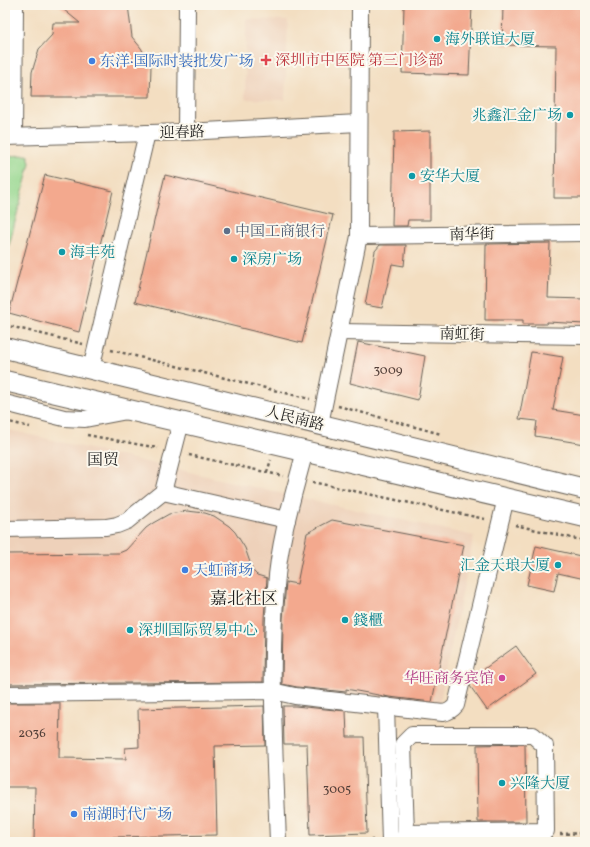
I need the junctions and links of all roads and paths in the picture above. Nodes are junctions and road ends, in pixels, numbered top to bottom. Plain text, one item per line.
1 (15, 5) edge
2 (187, 5) edge
3 (360, 5) edge
4 (359, 123) junction
5 (186, 132) junction
6 (147, 133) junction
7 (10, 137) edge
8 (585, 233) edge
9 (359, 236) junction
10 (5, 326) edge
11 (339, 332) junction
12 (585, 336) edge
13 (96, 347) junction
14 (5, 348) edge
15 (91, 369) junction
16 (5, 381) edge
17 (5, 403) edge
18 (324, 403) junction
19 (130, 410) junction
20 (180, 422) junction
21 (320, 424) junction
22 (448, 436) dead end
23 (304, 451) junction
24 (585, 489) edge
25 (163, 492) junction
26 (506, 498) junction
27 (585, 517) edge
28 (287, 520) junction
29 (5, 529) edge
30 (579, 539) dead end
31 (585, 541) edge
32 (272, 691) junction
33 (5, 694) edge
34 (386, 706) junction
35 (404, 837) edge
36 (278, 842) edge
37 (390, 842) edge

1 - 7 street
2 - 5 street
3 - 4 street
4 - 5 street, 迎春路
4 - 9 street
5 - 6 street, 迎春路
6 - 7 street, 迎春路
6 - 13 street
8 - 9 street, 南华街
9 - 11 street
10 - 13 path
11 - 12 street, 南虹街
11 - 18 street
13 - 15 street
13 - 18 path
14 - 15 main road, 人民南路
15 - 21 main road, 人民南路
16 - 19 main road, 人民南路
17 - 19 street
18 - 21 street
18 - 22 path
19 - 20 main road, 人民南路
20 - 23 main road, 人民南路
20 - 25 street
21 - 24 main road, 人民南路
23 - 26 main road, 人民南路
23 - 28 street
25 - 28 street
25 - 29 street
26 - 27 main road, 人民南路
26 - 34 street
28 - 32 street
30 - 31 path
32 - 33 street
32 - 34 street
32 - 36 street
34 - 37 street
35 - 35 street

